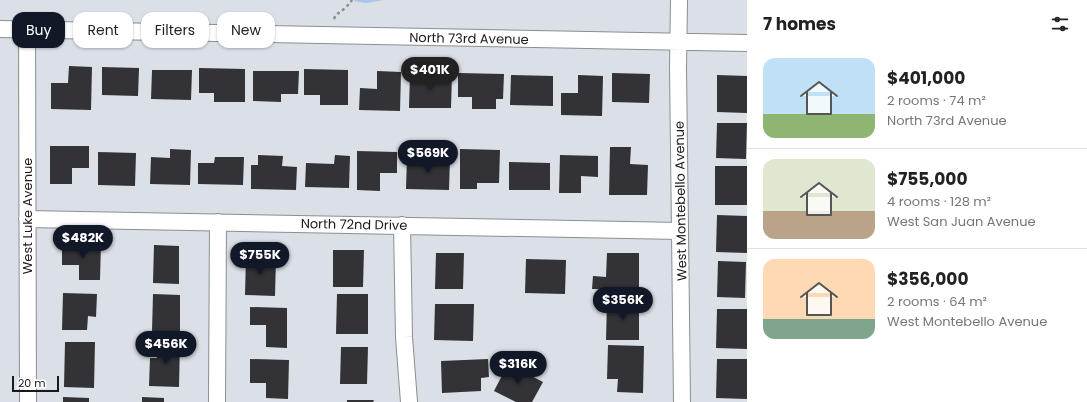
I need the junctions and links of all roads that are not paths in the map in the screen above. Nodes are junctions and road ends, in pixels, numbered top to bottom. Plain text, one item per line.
1 (679, 0) edge
2 (0, 29) edge
3 (12, 29) edge
4 (65, 30) edge
5 (678, 42) junction
6 (747, 43) edge
7 (26, 48) edge
8 (27, 219) junction
9 (218, 222) junction
10 (402, 225) junction
11 (680, 231) junction
12 (28, 402) edge
13 (217, 402) edge
14 (409, 402) edge
15 (682, 402) edge

1 - 5 street, West Montebello Avenue
2 - 3 street, North 73rd Avenue
4 - 5 street, North 73rd Avenue
5 - 6 street, North 73rd Avenue
5 - 11 street, West Montebello Avenue
7 - 8 street, West Luke Avenue
8 - 9 street, North 72nd Drive
8 - 12 street, West Luke Avenue
9 - 10 street, North 72nd Drive
9 - 13 street
10 - 11 street, North 72nd Drive
10 - 14 street
11 - 15 street, West Montebello Avenue

